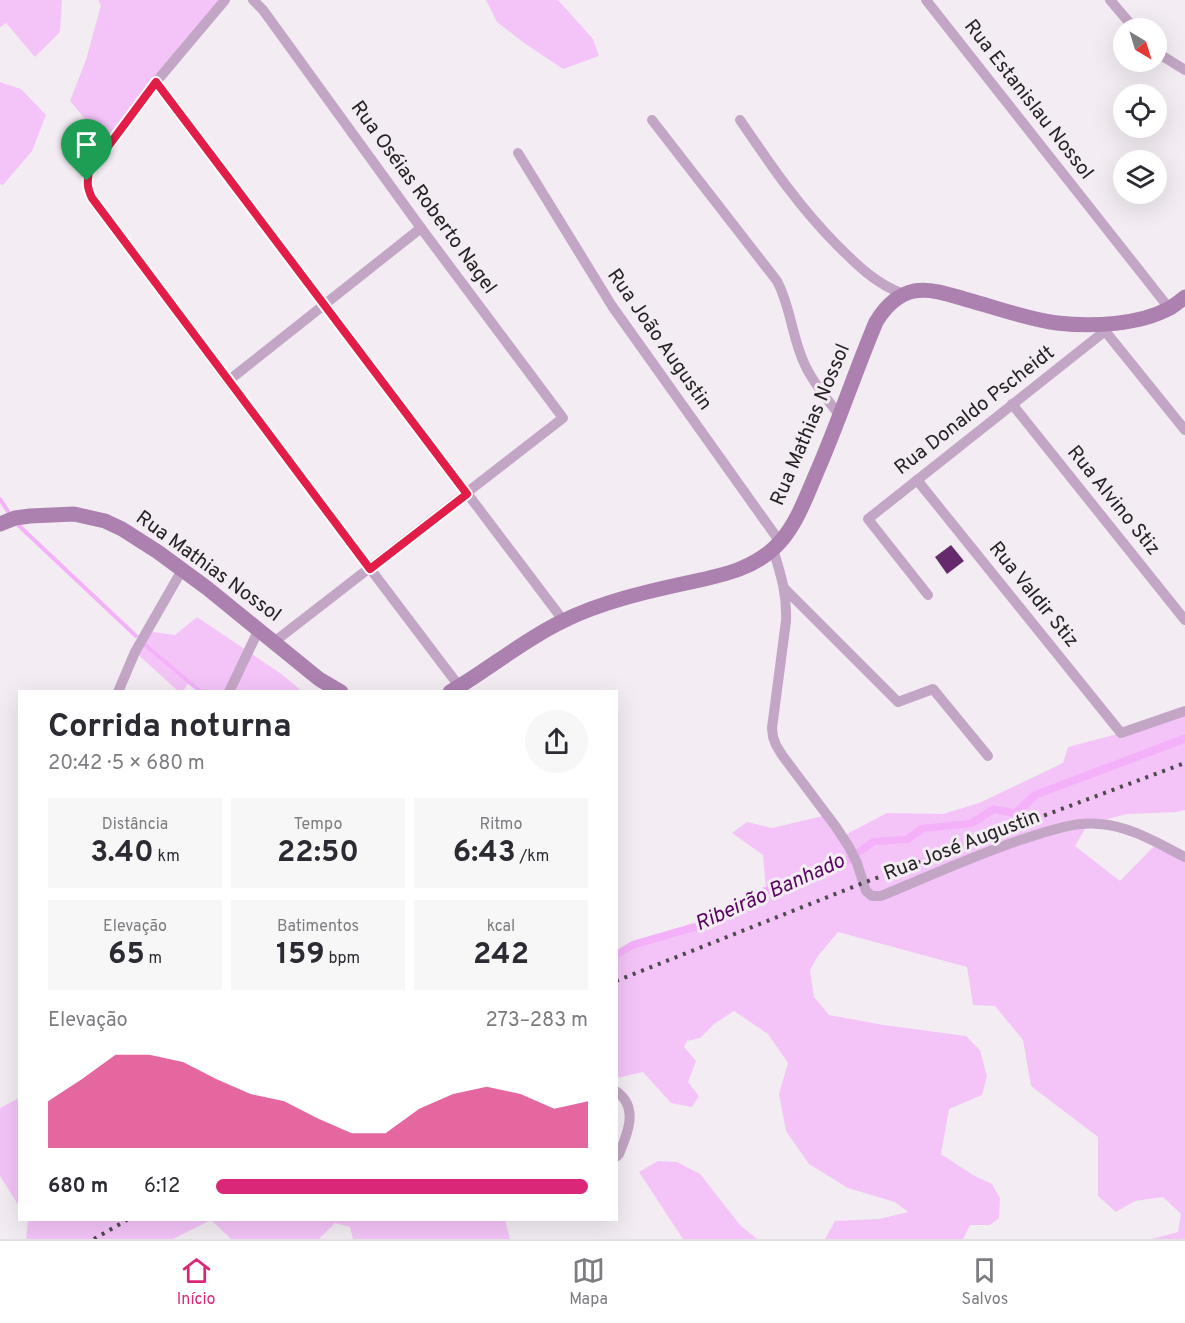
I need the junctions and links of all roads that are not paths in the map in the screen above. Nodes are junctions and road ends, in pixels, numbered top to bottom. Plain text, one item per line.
1 (225, 0) edge
2 (253, 0) edge
3 (926, 0) edge
4 (1110, 0) edge
5 (1125, 18) edge
6 (1167, 59) edge
7 (1185, 70) edge
8 (156, 82) junction
9 (652, 120) dead end
10 (740, 120) dead end
11 (518, 153) dead end
12 (421, 228) junction
13 (903, 294) junction
14 (1185, 297) edge
15 (324, 305) junction
16 (1169, 308) junction
17 (1104, 328) junction
18 (228, 381) junction
19 (1012, 404) junction
20 (840, 416) junction
21 (1185, 430) edge
22 (917, 480) junction
23 (467, 494) junction
24 (0, 524) edge
25 (777, 545) junction
26 (370, 569) junction
27 (182, 570) junction
28 (785, 589) junction
29 (928, 595) dead end
30 (1185, 620) edge
31 (563, 621) junction
32 (259, 629) junction
33 (274, 642) junction
34 (455, 689) edge
35 (119, 690) edge
36 (230, 690) edge
37 (338, 690) edge
38 (1185, 711) edge
39 (988, 756) dead end
40 (1185, 857) edge
41 (618, 1092) edge
42 (618, 1155) edge

1 - 8 street
2 - 12 street, Rua Oséias Roberto Nagel
3 - 16 street, Rua Estanislau Nossol
4 - 5 street
6 - 7 street
8 - 15 street
8 - 18 street
9 - 20 street
10 - 13 street
11 - 25 street, Rua João Augustin
12 - 15 street
12 - 23 street, Rua Oséias Roberto Nagel
13 - 17 street
13 - 20 street, Rua Mathias Nossol
14 - 16 street
15 - 18 street
15 - 23 street
16 - 17 street
17 - 19 street, Rua Donaldo Pscheidt
17 - 21 street
18 - 26 street
19 - 22 street, Rua Donaldo Pscheidt
19 - 30 street, Rua Alvino Stiz
20 - 25 street, Rua Mathias Nossol
22 - 29 street, Rua Donaldo Pscheidt
22 - 38 street, Rua Valdir Stiz
23 - 26 street
23 - 31 street
24 - 27 street, Rua Mathias Nossol
25 - 28 street, Rua José Augustin
25 - 31 street, Rua Mathias Nossol
26 - 33 street
26 - 34 street
27 - 32 street, Rua Mathias Nossol
27 - 35 street
28 - 39 street
28 - 40 street, Rua José Augustin
31 - 34 street, Rua Mathias Nossol
32 - 33 street, Rua Mathias Nossol
32 - 36 street
33 - 37 street, Rua Mathias Nossol
41 - 42 street

